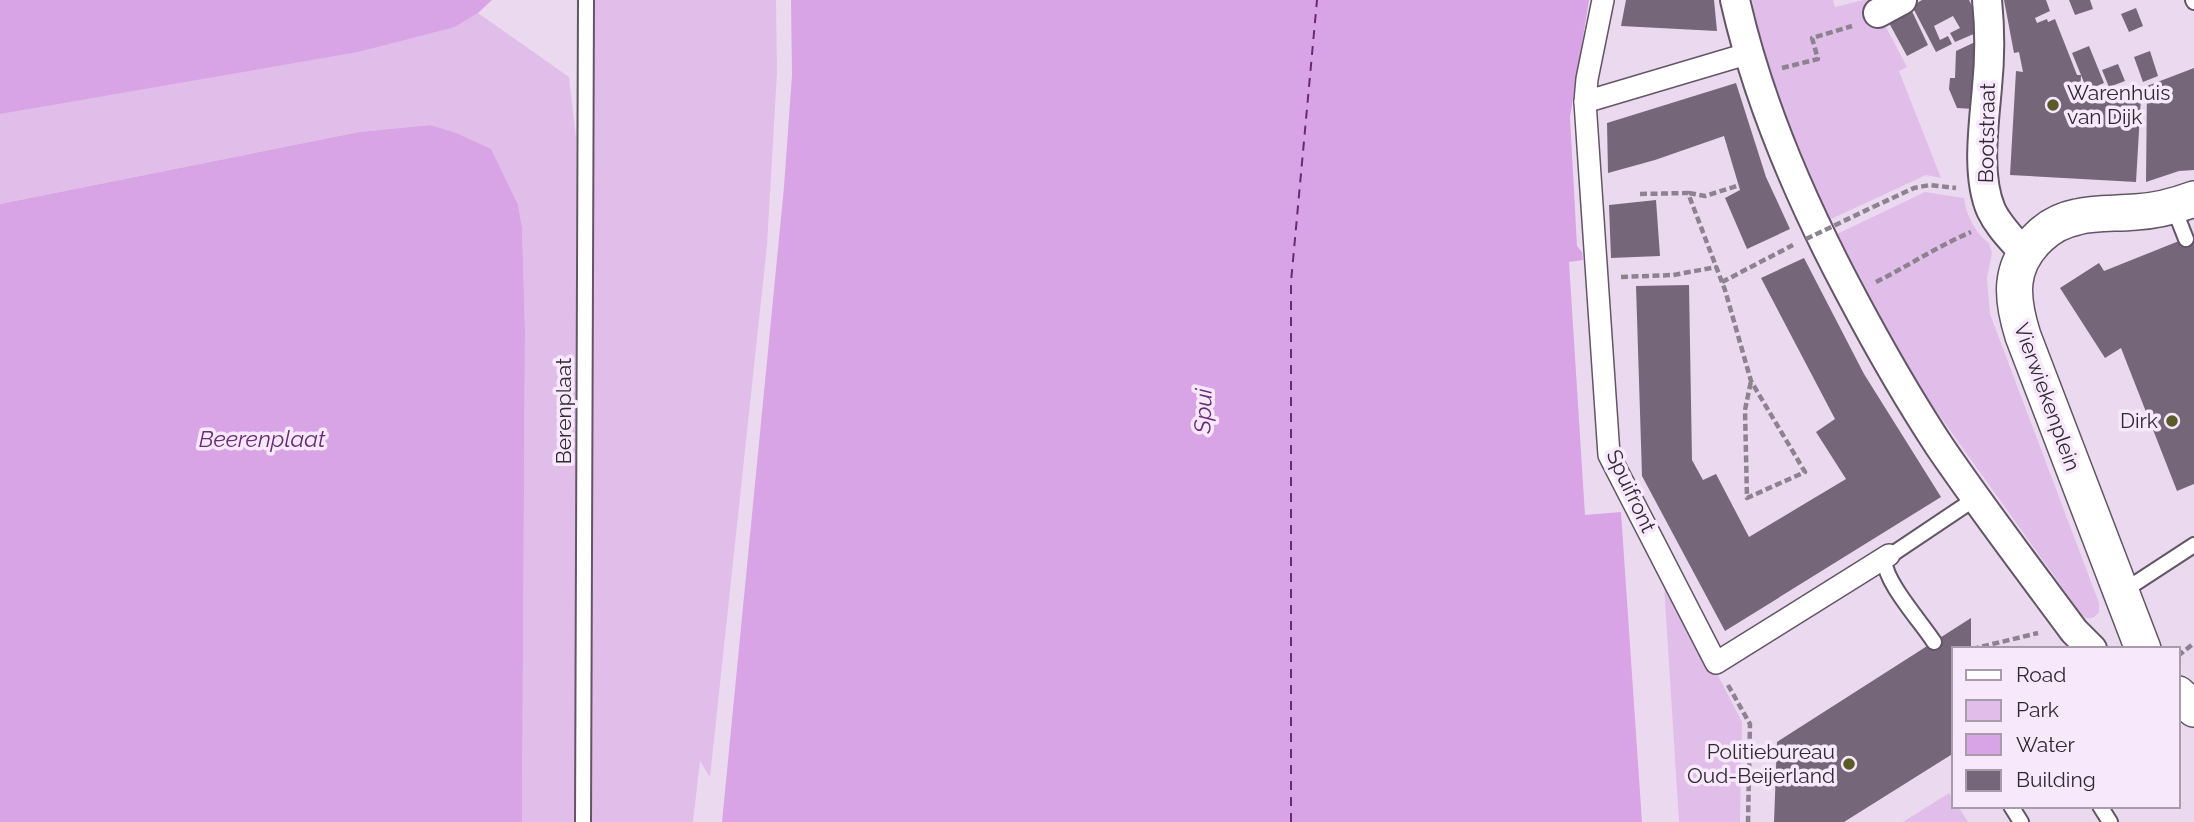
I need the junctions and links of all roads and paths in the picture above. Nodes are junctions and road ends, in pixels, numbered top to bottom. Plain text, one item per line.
1 (586, 0) edge
2 (1603, 0) edge
3 (1735, 0) edge
4 (1987, 0) edge
5 (1878, 13) edge
6 (1750, 53) junction
7 (1779, 69) dead end
8 (1585, 102) junction
9 (1740, 185) dead end
10 (1984, 188) junction
11 (1688, 193) junction
12 (1640, 194) dead end
13 (2183, 203) edge
14 (1806, 239) dead end
15 (2186, 239) dead end
16 (1941, 244) dead end
17 (1784, 250) dead end
18 (2024, 253) junction
19 (1717, 267) junction
20 (1636, 276) dead end
21 (1722, 282) junction
22 (1868, 286) dead end
23 (1751, 381) junction
24 (1976, 498) junction
25 (2194, 545) edge
26 (1889, 555) junction
27 (2121, 593) junction
28 (2008, 640) dead end
29 (1934, 642) dead end
30 (2194, 643) edge
31 (2135, 646) edge
32 (1980, 647) edge
33 (2090, 647) edge
34 (2180, 654) edge
35 (1716, 663) junction
36 (2180, 696) edge
37 (2194, 709) edge
38 (583, 822) edge
39 (1748, 822) edge

1 - 38 lane, Berenplaat
2 - 8 street, Spuifront
3 - 6 street
4 - 10 street, Bootstraat
5 - 7 path
6 - 8 street
6 - 24 street
8 - 35 street, Spuifront
9 - 11 path
10 - 14 path, bridge
10 - 18 street, Bootstraat
11 - 12 path
11 - 19 path
13 - 15 lane
13 - 18 street, Vierwiekenplein
16 - 22 path
17 - 21 path
18 - 27 street, Vierwiekenplein
19 - 20 path
19 - 21 path
21 - 23 path
23 - 23 path
24 - 26 lane
24 - 33 street
25 - 27 lane
26 - 29 lane
26 - 35 street
27 - 31 street, Vierwiekenplein
28 - 32 path
30 - 34 path
35 - 39 path
36 - 37 street

